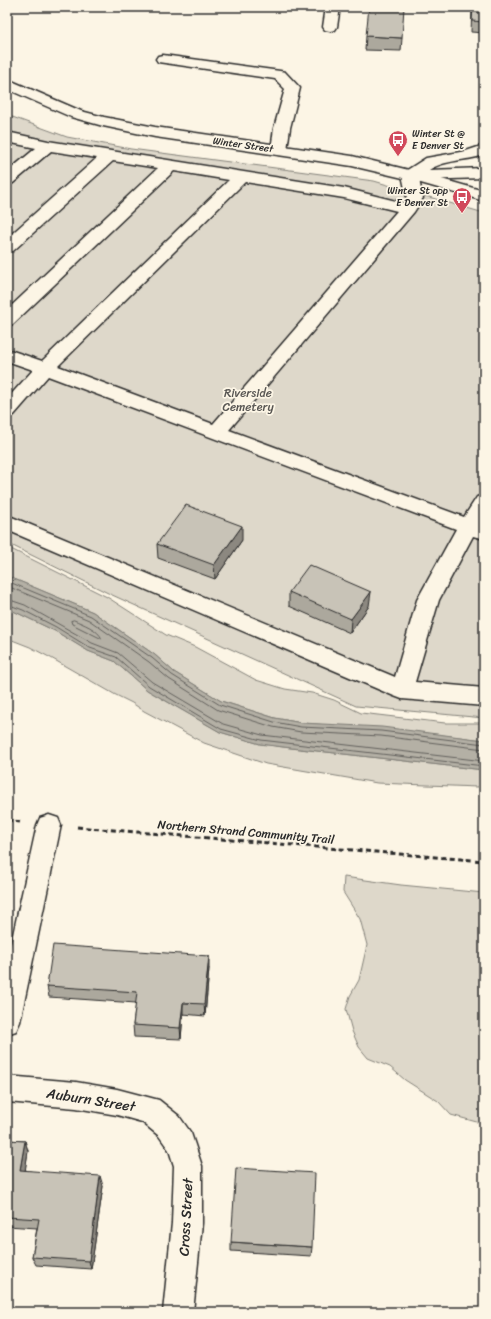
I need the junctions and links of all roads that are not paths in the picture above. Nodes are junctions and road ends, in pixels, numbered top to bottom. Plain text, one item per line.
1 (333, 7) edge
2 (330, 27) dead end
3 (162, 59) dead end
4 (7, 83) edge
5 (7, 137) edge
6 (48, 146) junction
7 (279, 150) junction
8 (484, 150) edge
9 (109, 156) junction
10 (171, 165) junction
11 (484, 173) edge
12 (410, 175) junction
13 (242, 176) junction
14 (7, 180) edge
15 (484, 196) edge
16 (408, 209) junction
17 (7, 247) edge
18 (7, 320) edge
19 (7, 355) edge
20 (45, 368) junction
21 (7, 411) edge
22 (216, 432) junction
23 (484, 502) edge
24 (7, 522) edge
25 (476, 529) edge
26 (402, 690) junction
27 (484, 696) edge
28 (49, 825) road end
29 (7, 1022) edge
30 (7, 1089) edge
31 (169, 1126) joint
32 (178, 1312) edge

1 - 2 main road
3 - 7 main road
4 - 7 main road, Winter Street
5 - 6 main road
6 - 9 main road
6 - 14 main road
7 - 12 main road, Winter Street
8 - 12 main road
9 - 10 main road
9 - 17 main road
10 - 13 main road
10 - 18 main road
11 - 12 main road
12 - 15 main road, Winter Street
12 - 16 main road
13 - 16 main road
13 - 20 main road
16 - 22 main road
19 - 20 main road
20 - 21 main road
20 - 22 main road
22 - 25 main road
23 - 25 main road
24 - 26 main road
25 - 26 main road
26 - 27 main road
28 - 29 main road
30 - 31 main road, Auburn Street
31 - 32 main road, Cross Street

